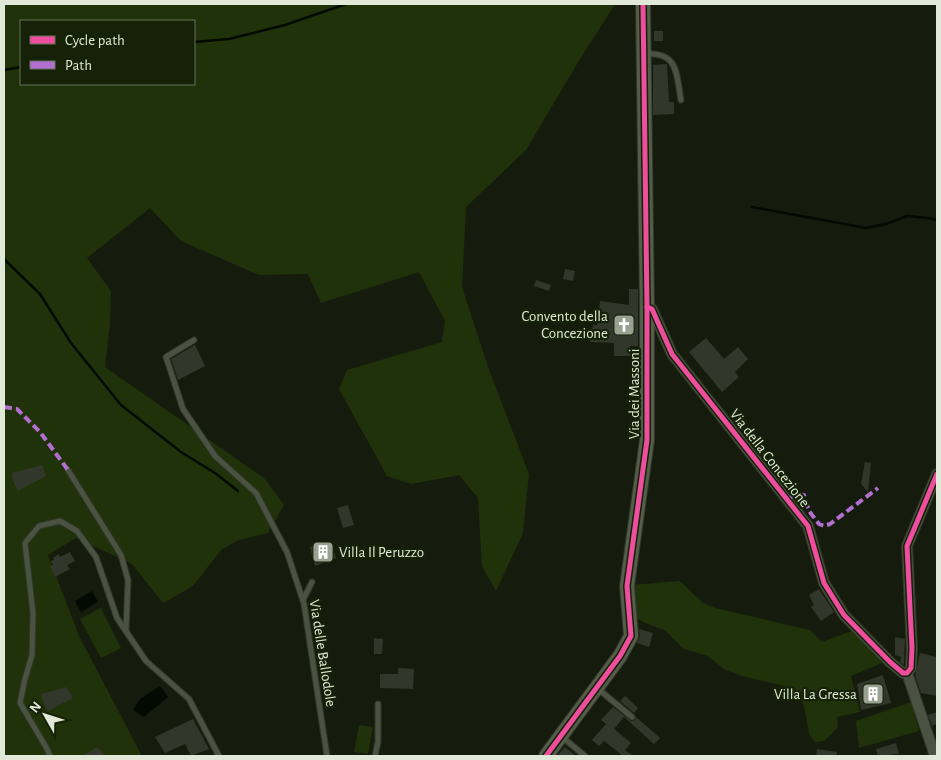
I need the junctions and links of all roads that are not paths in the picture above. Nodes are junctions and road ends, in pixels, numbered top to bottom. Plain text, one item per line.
1 (644, 4) edge
2 (644, 54) junction
3 (681, 100) dead end
4 (647, 307) junction
5 (194, 340) dead end
6 (68, 470) dead end
7 (937, 474) edge
8 (312, 582) dead end
9 (303, 600) junction
10 (126, 631) junction
11 (906, 674) junction
12 (597, 687) junction
13 (378, 704) dead end
14 (632, 717) dead end
15 (561, 736) junction
16 (50, 756) edge
17 (219, 756) edge
18 (327, 756) edge
19 (376, 756) edge
20 (546, 756) edge
21 (585, 756) edge
22 (935, 756) edge

1 - 2 street, Via dei Massoni
2 - 3 lane
2 - 4 street, Via dei Massoni
4 - 11 street, Via della Concezione
4 - 12 street, Via dei Massoni
5 - 9 lane, Via delle Ballodole
6 - 10 lane
7 - 11 street
8 - 9 lane
9 - 18 lane, Via delle Ballodole
10 - 16 lane
10 - 17 lane
11 - 22 street
12 - 14 lane
12 - 15 street, Via dei Massoni
13 - 19 lane
15 - 20 street, Via dei Massoni
15 - 21 lane

